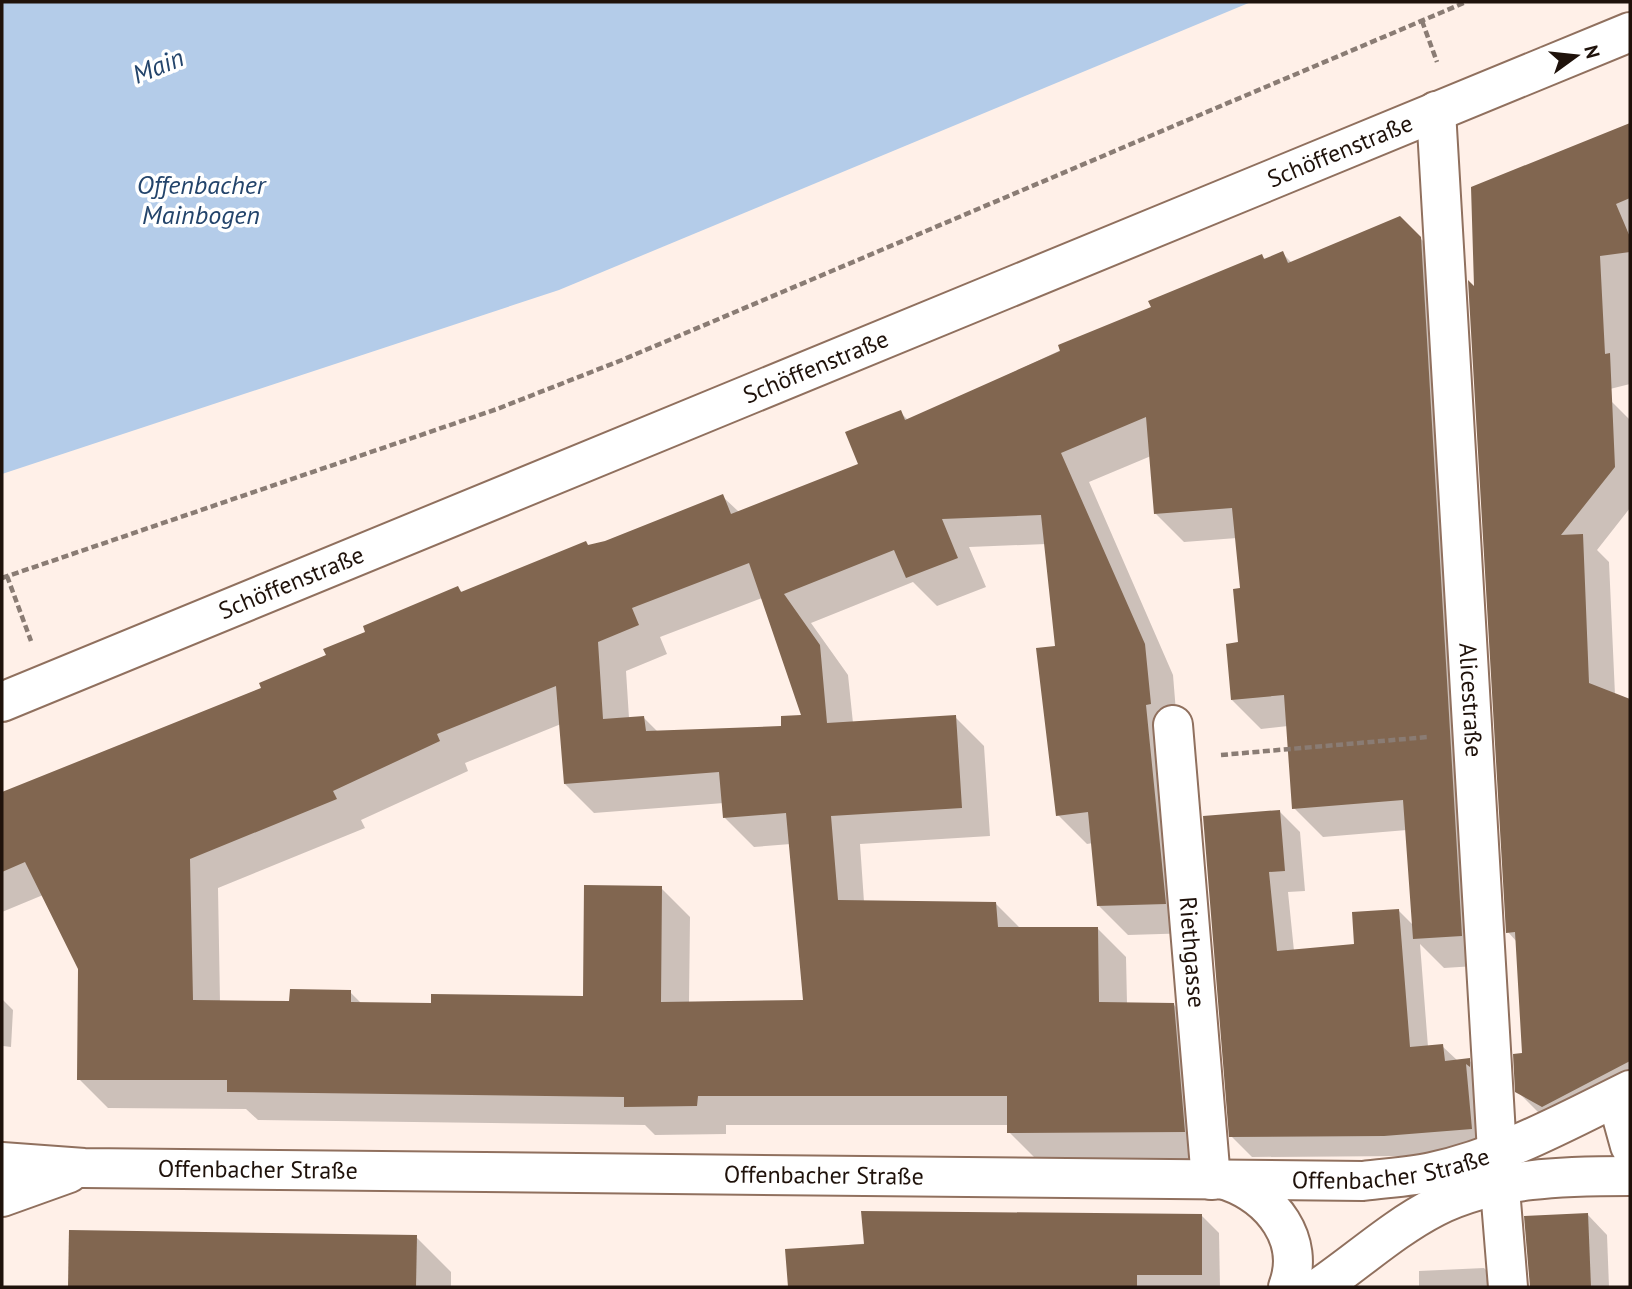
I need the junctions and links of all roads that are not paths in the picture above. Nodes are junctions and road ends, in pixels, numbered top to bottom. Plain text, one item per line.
1 (1630, 32) edge
2 (1436, 111) junction
3 (2, 702) edge
4 (1174, 742) road end
5 (1630, 1090) edge
6 (1630, 1096) edge
7 (1630, 1146) edge
8 (2, 1162) edge
9 (84, 1168) junction
10 (1499, 1168) junction
11 (1630, 1176) edge
12 (1219, 1180) junction
13 (2, 1197) edge
14 (1288, 1287) edge
15 (1320, 1287) edge
16 (1508, 1287) edge

1 - 2 street, Schöffenstraße
2 - 3 street, Schöffenstraße
2 - 10 street, Alicestraße
4 - 12 street, Riethgasse
5 - 10 street, Offenbacher Straße
6 - 7 street
8 - 9 street, Offenbacher Straße
9 - 12 street, Offenbacher Straße
9 - 13 street
10 - 11 street
10 - 12 street, Offenbacher Straße
10 - 15 street
10 - 16 street, Alicestraße
12 - 14 street

